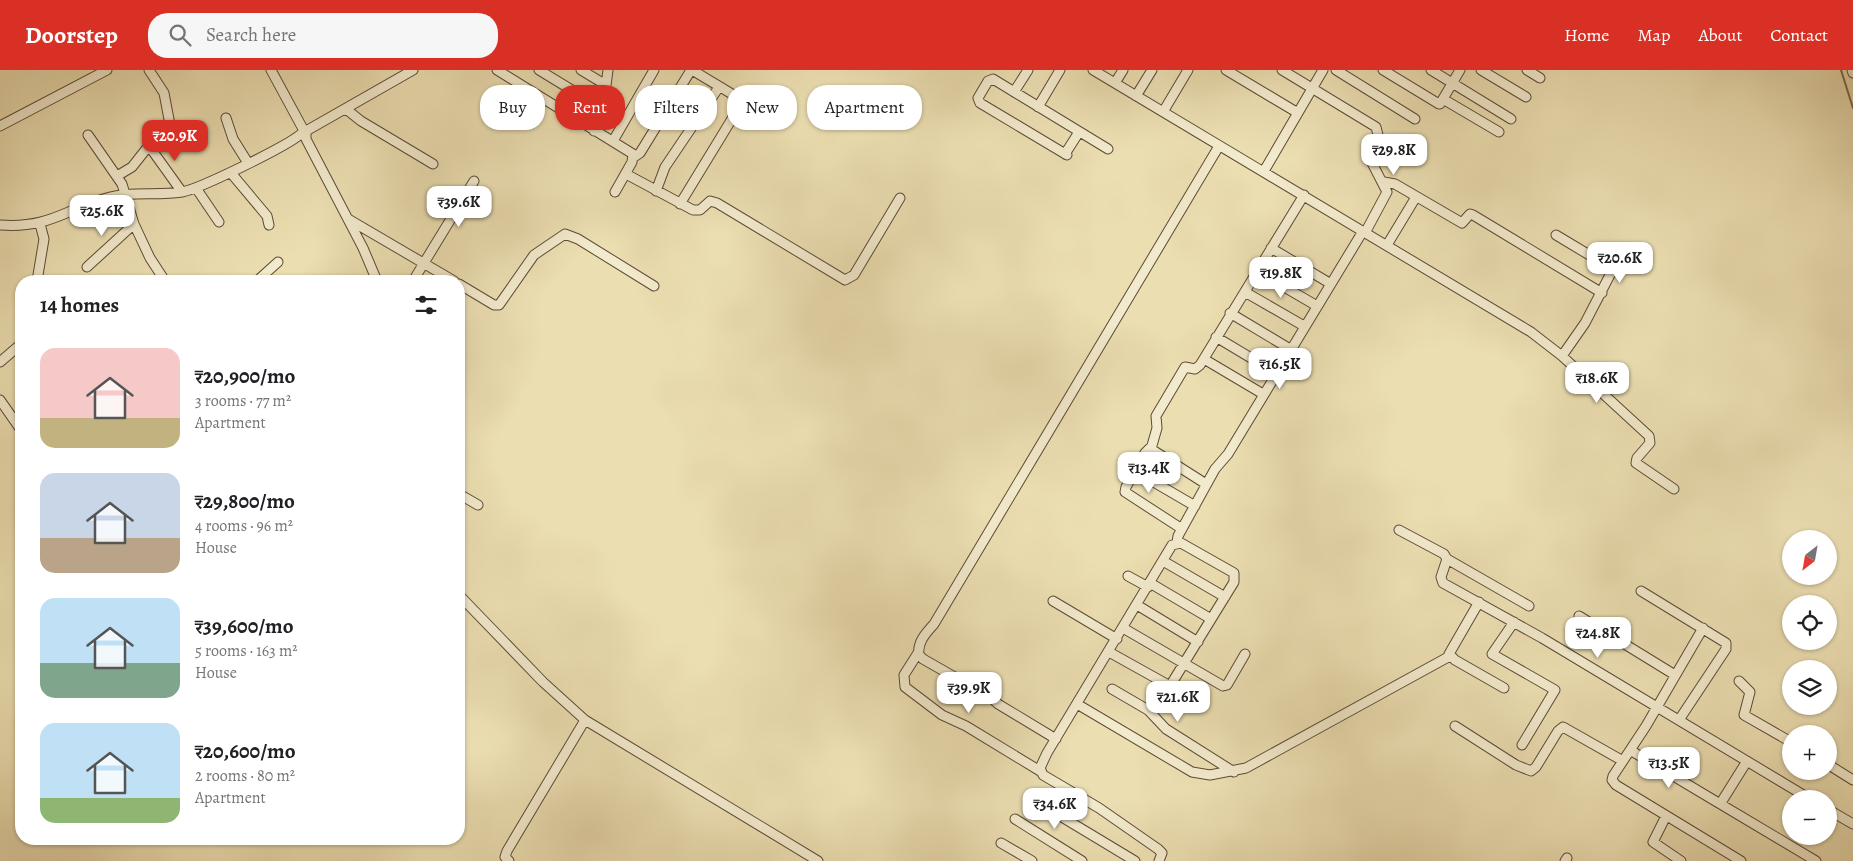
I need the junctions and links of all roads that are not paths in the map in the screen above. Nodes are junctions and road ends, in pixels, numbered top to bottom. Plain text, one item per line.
1 (107, 70) edge
2 (150, 70) edge
3 (271, 70) edge
4 (413, 70) edge
5 (539, 70) edge
6 (581, 70) edge
7 (608, 70) edge
8 (692, 70) edge
9 (1028, 70) edge
10 (1060, 70) edge
11 (1094, 70) edge
12 (1123, 70) edge
13 (1152, 70) edge
14 (1188, 70) edge
15 (1226, 70) edge
16 (1282, 70) edge
17 (1323, 70) edge
18 (1336, 70) edge
19 (1383, 70) edge
20 (1431, 70) edge
21 (1460, 70) edge
22 (1481, 70) edge
23 (1527, 70) edge
24 (501, 71) edge
25 (650, 71) edge
26 (1540, 78) dead end
27 (1452, 82) junction
28 (1116, 83) junction
29 (564, 85) edge
30 (606, 85) joint
31 (719, 87) junction
32 (1313, 88) junction
33 (1014, 92) junction
34 (1136, 96) junction
35 (1526, 97) dead end
36 (1440, 104) junction
37 (1038, 107) junction
38 (346, 108) junction
39 (1163, 112) junction
40 (1298, 113) junction
41 (226, 118) dead end
42 (1415, 119) dead end
43 (1510, 119) dead end
44 (0, 126) edge
45 (305, 131) junction
46 (594, 131) joint
47 (1079, 132) junction
48 (1499, 132) dead end
49 (88, 135) dead end
50 (613, 141) junction
51 (149, 146) junction
52 (1219, 146) junction
53 (1108, 149) dead end
54 (634, 157) junction
55 (248, 163) junction
56 (433, 164) dead end
57 (1264, 171) junction
58 (231, 173) junction
59 (626, 174) junction
60 (117, 176) junction
61 (474, 181) dead end
62 (1384, 182) junction
63 (196, 188) junction
64 (656, 191) junction
65 (182, 192) junction
66 (616, 192) dead end
67 (126, 195) junction
68 (1304, 195) junction
69 (1416, 197) junction
70 (900, 198) dead end
71 (680, 204) junction
72 (0, 219) edge
73 (348, 219) junction
74 (219, 222) dead end
75 (40, 224) junction
76 (134, 224) junction
77 (269, 225) dead end
78 (0, 226) edge
79 (1364, 232) junction
80 (1556, 235) dead end
81 (1387, 245) junction
82 (1271, 248) junction
83 (278, 262) dead end
84 (424, 264) junction
85 (87, 267) dead end
86 (1257, 271) junction
87 (37, 275) edge
88 (161, 275) edge
89 (264, 275) edge
90 (375, 275) edge
91 (417, 275) edge
92 (443, 275) edge
93 (1331, 284) junction
94 (654, 286) dead end
95 (465, 288) edge
96 (1245, 292) junction
97 (1602, 293) junction
98 (1317, 306) junction
99 (1230, 314) junction
100 (1304, 326) junction
101 (1216, 337) junction
102 (15, 349) edge
103 (1290, 349) junction
104 (1562, 356) junction
105 (1204, 359) junction
106 (0, 362) edge
107 (1276, 373) junction
108 (1263, 394) junction
109 (0, 400) edge
110 (15, 421) edge
111 (1150, 448) junction
112 (1135, 471) junction
113 (1206, 484) junction
114 (1674, 489) dead end
115 (465, 497) edge
116 (478, 504) dead end
117 (1195, 506) junction
118 (1182, 529) junction
119 (1399, 530) dead end
120 (1177, 542) junction
121 (1447, 559) junction
122 (1163, 560) junction
123 (1128, 576) dead end
124 (1149, 585) junction
125 (1641, 591) dead end
126 (1225, 597) junction
127 (465, 601) edge
128 (1052, 601) dead end
129 (1479, 602) junction
130 (1137, 605) junction
131 (1529, 606) dead end
132 (1578, 616) dead end
133 (1211, 619) junction
134 (1514, 622) junction
135 (1123, 628) junction
136 (1703, 628) junction
137 (1116, 638) junction
138 (1198, 642) junction
139 (918, 652) junction
140 (1109, 652) junction
141 (1245, 654) dead end
142 (1450, 656) junction
143 (1184, 664) junction
144 (1676, 675) junction
145 (1739, 681) dead end
146 (1504, 688) dead end
147 (1112, 689) dead end
148 (1077, 704) junction
149 (1657, 707) junction
150 (585, 720) junction
151 (1679, 720) junction
152 (1455, 726) dead end
153 (1782, 737) edge
154 (1056, 739) junction
155 (1522, 745) dead end
156 (1630, 750) junction
157 (1623, 761) junction
158 (1746, 761) junction
159 (1837, 770) edge
160 (1040, 771) junction
161 (1234, 772) junction
162 (1853, 780) edge
163 (1795, 790) edge
164 (1722, 805) junction
165 (1057, 814) dead end
166 (1837, 815) edge
167 (1666, 816) junction
168 (1014, 819) dead end
169 (1853, 824) edge
170 (1001, 843) dead end
171 (509, 861) edge
172 (818, 861) edge
173 (1032, 861) edge
174 (1082, 861) edge
175 (1135, 861) edge
176 (1159, 861) edge
177 (1680, 861) edge
178 (1741, 861) edge
179 (1816, 861) edge

1 - 44 street
2 - 51 street
3 - 45 street
4 - 38 street
5 - 29 street
6 - 30 street
7 - 30 street
8 - 31 street
8 - 54 street
9 - 33 street
10 - 37 street
11 - 28 street
12 - 28 street
13 - 34 street
14 - 39 street
15 - 40 street
16 - 32 street
17 - 32 street
18 - 42 street
19 - 36 street
20 - 27 street
21 - 27 street
22 - 35 street
23 - 26 street
24 - 46 street
25 - 50 street
27 - 36 street
27 - 43 street
28 - 34 street
31 - 64 street
31 - 71 street
32 - 40 street
32 - 62 street
33 - 37 street
33 - 47 street
34 - 39 street
36 - 48 street
37 - 47 street
38 - 45 street
38 - 56 street
39 - 52 street
40 - 57 street
41 - 55 street
45 - 55 street
45 - 73 street
46 - 50 street
47 - 53 street
49 - 60 street
50 - 54 street
51 - 60 street
51 - 65 street
52 - 57 street
52 - 139 street
54 - 59 street
55 - 58 street
57 - 68 street
58 - 63 street
58 - 77 street
59 - 64 street
59 - 66 street
60 - 67 street
61 - 84 street
62 - 69 street
62 - 79 street
63 - 65 street
63 - 74 street
64 - 71 street
65 - 67 street
67 - 75 street
67 - 76 street
68 - 79 street
68 - 82 street
69 - 81 street
69 - 97 street
70 - 71 street
72 - 78 street
73 - 84 street
73 - 90 street
75 - 78 street
75 - 87 street
76 - 85 street
76 - 88 street
79 - 81 street
79 - 93 street
80 - 97 street
81 - 104 street
82 - 86 street
82 - 93 street
83 - 89 street
84 - 91 street
84 - 92 street
86 - 96 street
86 - 98 street
93 - 98 street
94 - 95 street
96 - 99 street
96 - 100 street
97 - 104 street
98 - 100 street
99 - 101 street
99 - 103 street
100 - 103 street
101 - 105 street
101 - 107 street
102 - 106 street
103 - 107 street
104 - 114 street
105 - 108 street
105 - 111 street
107 - 108 street
108 - 113 street
109 - 110 street
111 - 112 street
111 - 113 street
112 - 117 street
112 - 118 street
113 - 117 street
115 - 116 street
117 - 118 street
118 - 120 street
119 - 121 street
120 - 122 street
120 - 126 street
121 - 129 street
121 - 131 street
122 - 124 street
122 - 126 street
123 - 124 street
124 - 130 street
124 - 133 street
125 - 136 street
126 - 133 street
127 - 150 street
128 - 137 street
129 - 134 street
129 - 142 street
130 - 135 street
130 - 138 street
132 - 144 street
133 - 138 street
134 - 149 street
134 - 155 street
135 - 137 street
135 - 143 street
136 - 144 street
136 - 151 street
137 - 140 street
138 - 143 street
139 - 154 street
139 - 160 street
140 - 143 street
140 - 148 street
141 - 143 street
142 - 146 street
142 - 161 street
144 - 149 street
145 - 153 street
147 - 161 street
148 - 154 street
148 - 161 street
149 - 151 street
149 - 156 street
150 - 171 street
150 - 172 street
151 - 158 street
152 - 157 street
154 - 160 street
156 - 157 street
156 - 164 street
157 - 167 street
158 - 163 street
158 - 164 street
159 - 162 street
160 - 176 street
164 - 179 street
165 - 175 street
166 - 169 street
167 - 177 street
167 - 178 street
168 - 174 street
170 - 173 street

